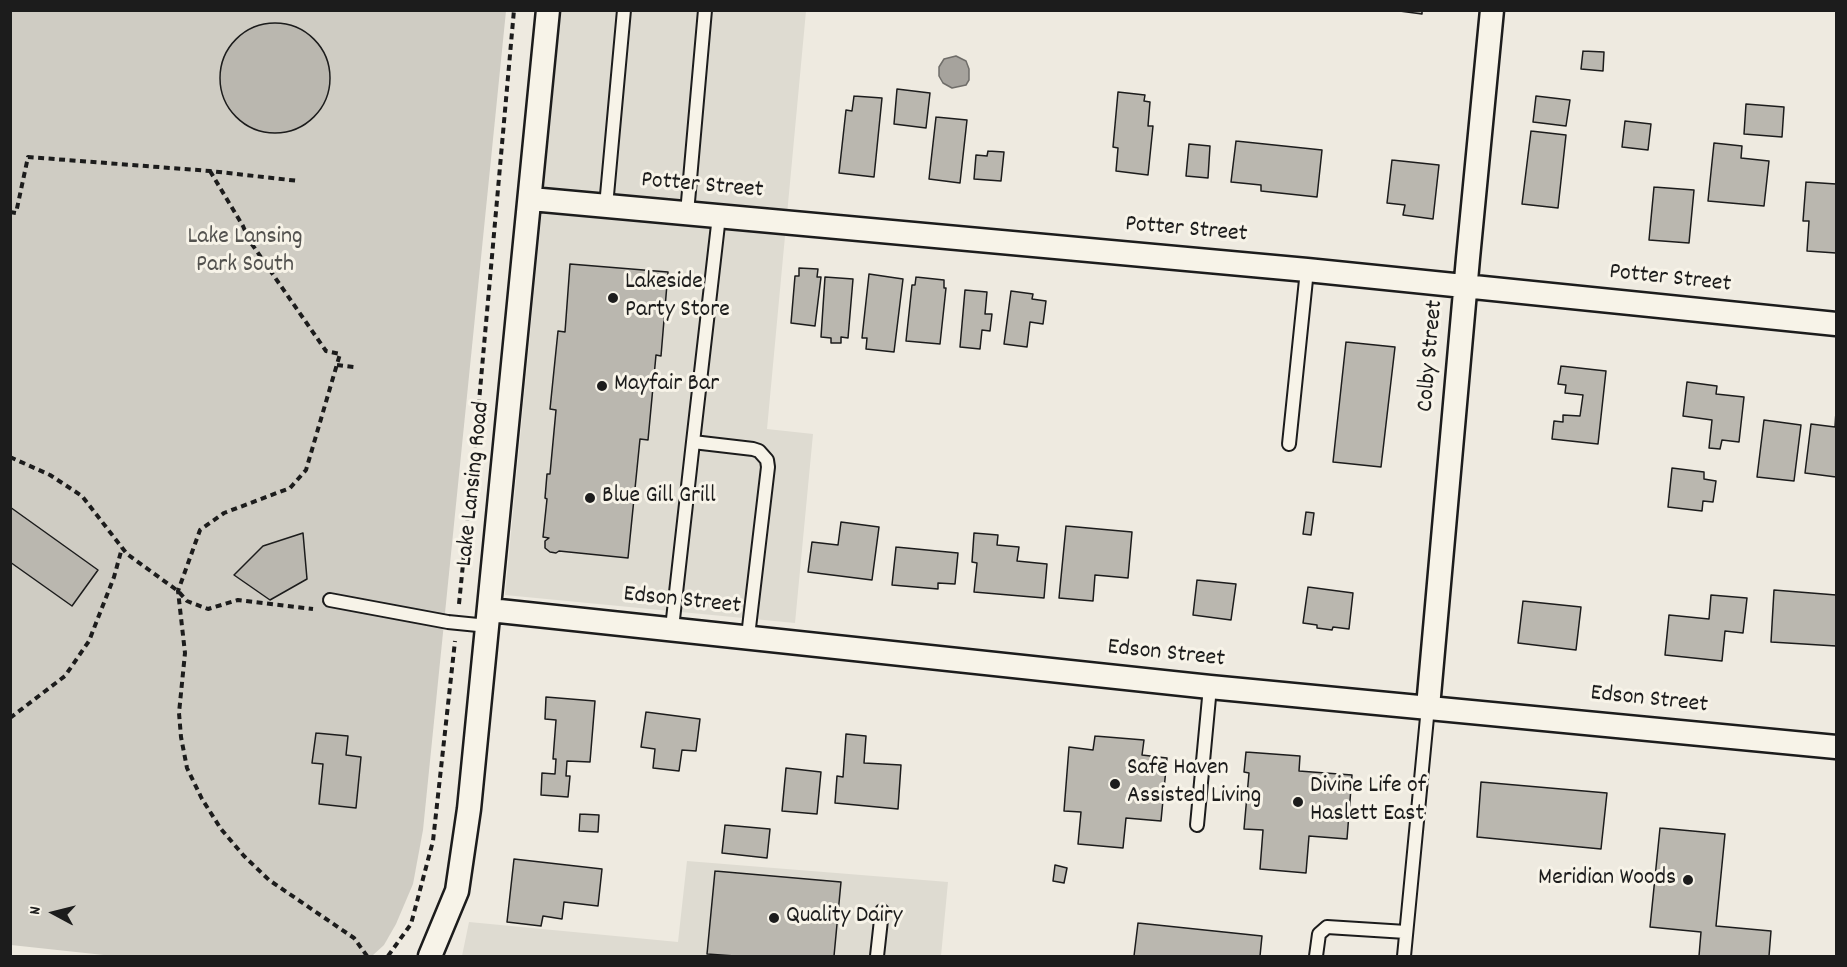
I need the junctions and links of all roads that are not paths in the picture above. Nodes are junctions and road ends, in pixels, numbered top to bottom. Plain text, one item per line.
1 (548, 10) edge
2 (624, 10) edge
3 (705, 10) edge
4 (1492, 10) edge
5 (531, 199) junction
6 (606, 206) junction
7 (687, 213) junction
8 (720, 216) junction
9 (1307, 270) junction
10 (1465, 287) junction
11 (1836, 324) edge
12 (693, 442) junction
13 (1289, 444) dead end
14 (330, 600) dead end
15 (489, 618) junction
16 (672, 628) junction
17 (748, 636) junction
18 (1210, 687) junction
19 (1428, 706) junction
20 (1836, 747) edge
21 (1197, 825) dead end
22 (882, 911) dead end
23 (1406, 932) junction
24 (430, 957) edge
25 (877, 957) edge
26 (1316, 957) edge
27 (1404, 957) edge

1 - 5 street, Lake Lansing Road
2 - 6 lane
3 - 7 lane
4 - 10 street, Colby Street
5 - 6 street, Potter Street
5 - 15 street, Lake Lansing Road
6 - 7 street, Potter Street
7 - 8 street, Potter Street
8 - 9 street, Potter Street
8 - 12 lane
9 - 10 street, Potter Street
9 - 13 lane
10 - 11 street, Potter Street
10 - 19 street, Colby Street
12 - 16 lane
12 - 17 lane
14 - 15 lane
15 - 16 street, Edson Street
15 - 24 street, Lake Lansing Road
16 - 17 street, Edson Street
17 - 18 street, Edson Street
18 - 19 street, Edson Street
18 - 21 lane
19 - 20 street, Edson Street
19 - 23 lane
22 - 25 lane
23 - 26 lane
23 - 27 lane

